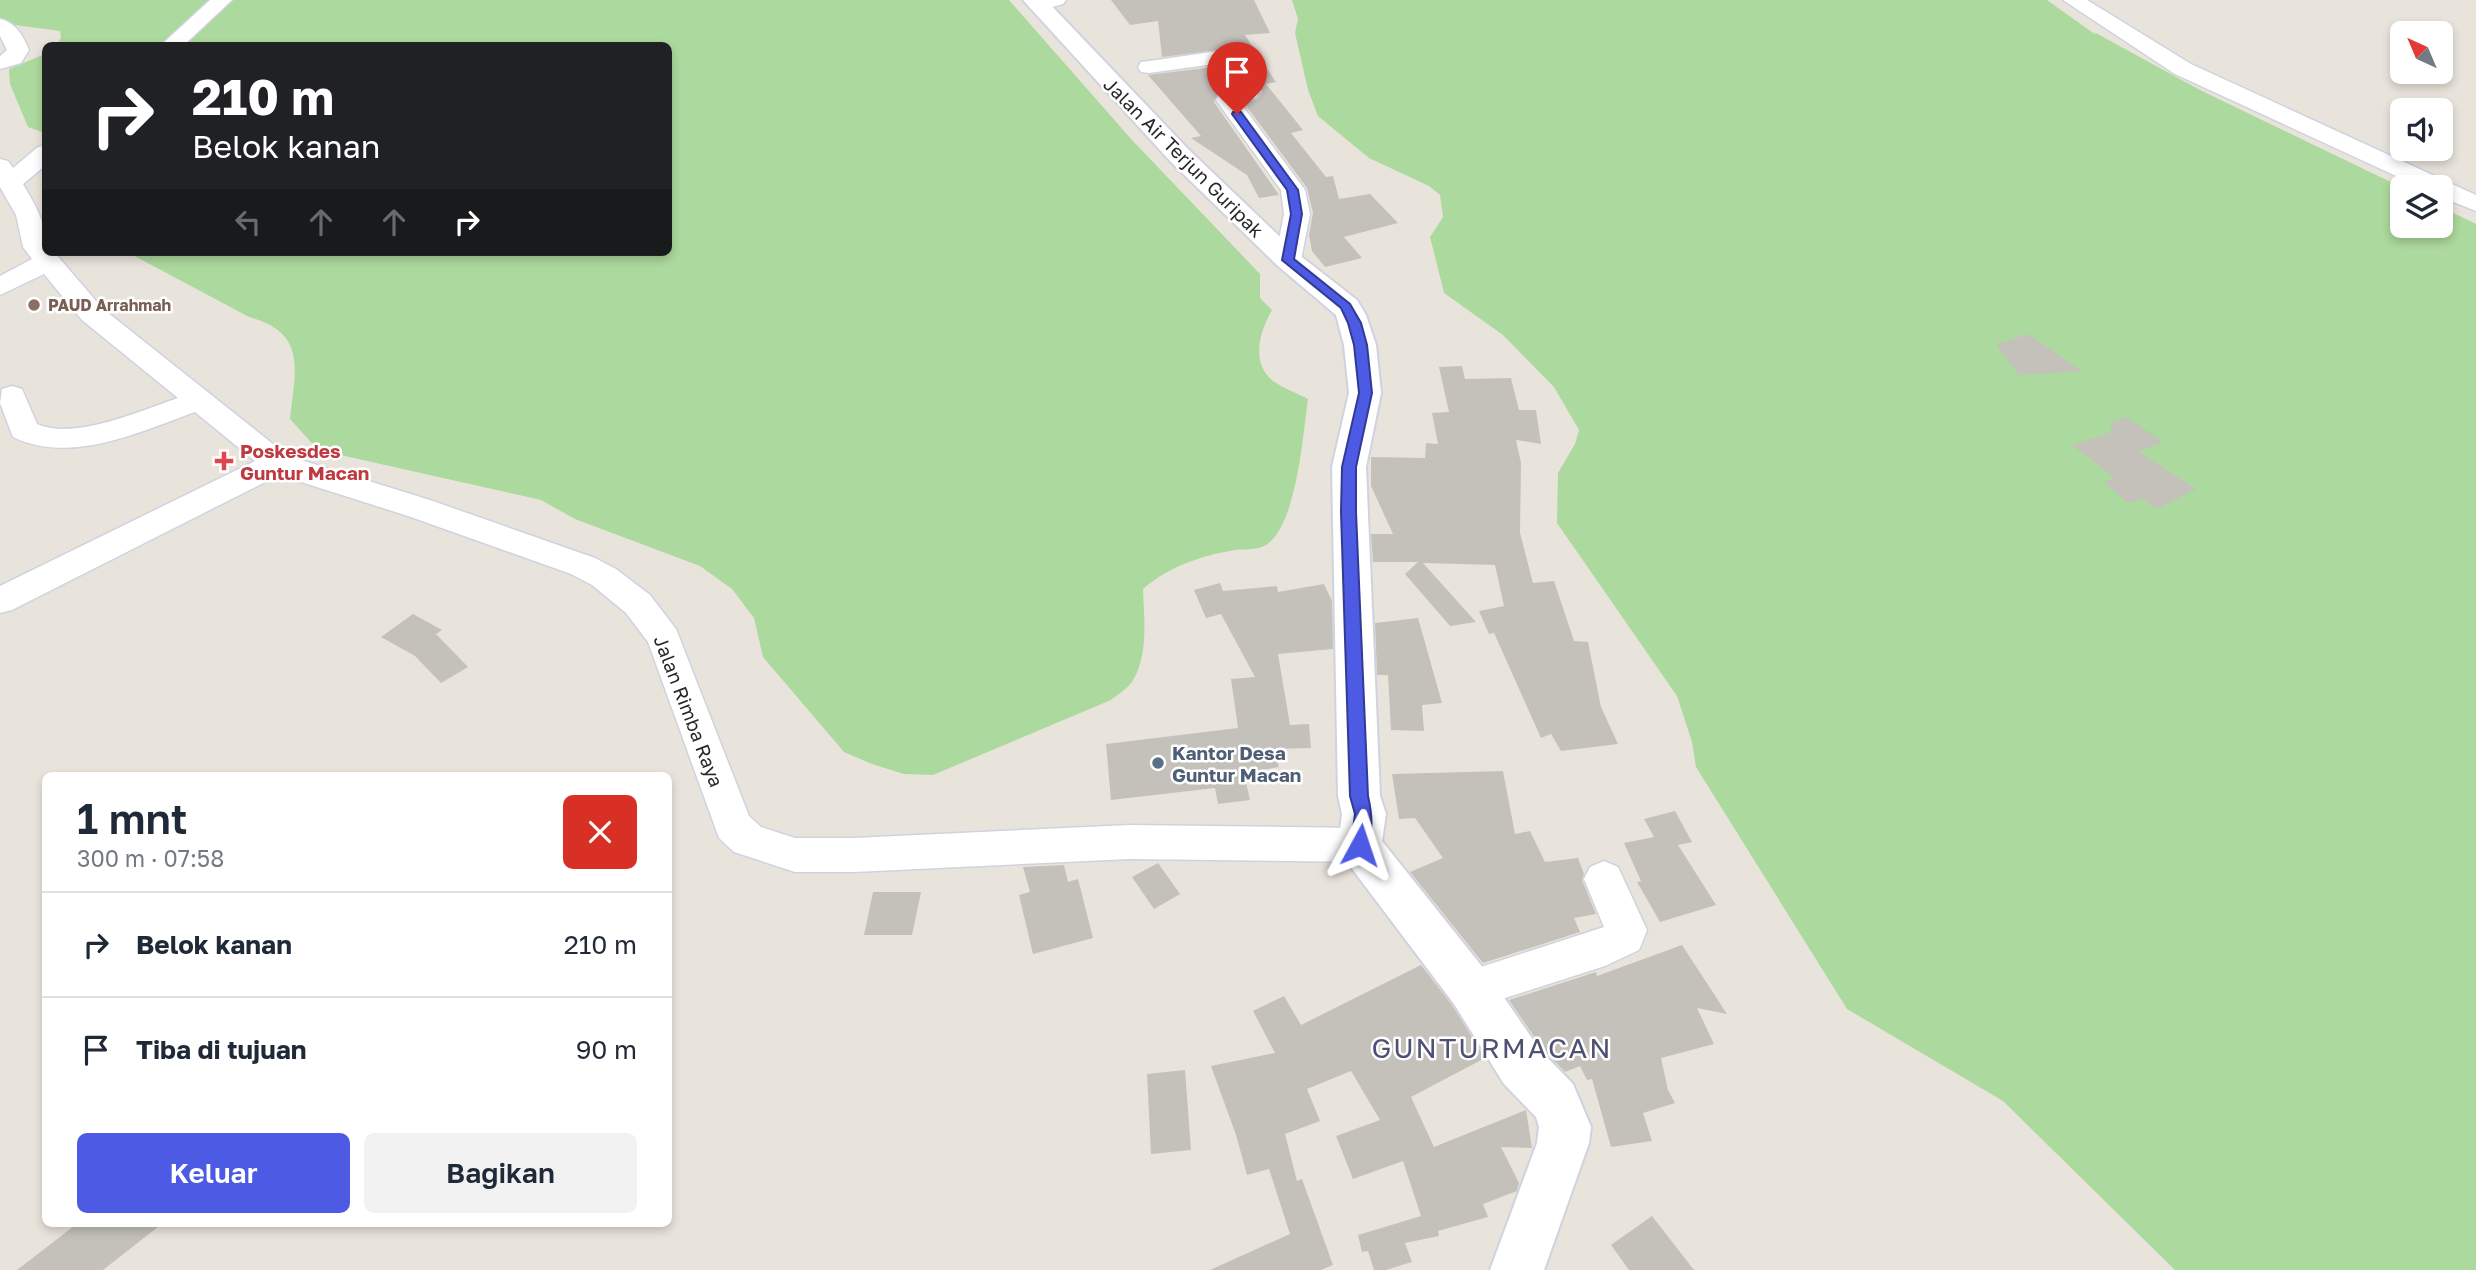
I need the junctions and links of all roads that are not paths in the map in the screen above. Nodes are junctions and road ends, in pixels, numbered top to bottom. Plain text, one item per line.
1 (222, 0) edge
2 (2073, 0) edge
3 (1043, 2) edge
4 (0, 25) edge
5 (175, 42) edge
6 (0, 63) edge
7 (1149, 67) dead end
8 (42, 154) edge
9 (6, 174) edge
10 (2412, 175) edge
11 (2453, 194) edge
12 (2476, 204) edge
13 (42, 255) edge
14 (43, 256) edge
15 (1288, 260) junction
16 (47, 262) junction
17 (0, 287) edge
18 (12, 395) dead end
19 (199, 401) junction
20 (277, 463) junction
21 (0, 601) edge
22 (1360, 845) junction
23 (1604, 879) dead end
24 (1471, 989) junction
25 (1517, 1270) edge

1 - 5 street
2 - 10 street
3 - 15 street, Jalan Air Terjun Guripak
4 - 6 street
7 - 15 street
8 - 9 street
9 - 13 street, Jalan Rimba Raya
11 - 12 street
14 - 16 street, Jalan Rimba Raya
15 - 22 street, Jalan Air Terjun Guripak
16 - 17 street
16 - 19 street, Jalan Rimba Raya
18 - 19 street
19 - 20 street, Jalan Rimba Raya
20 - 21 street
20 - 22 street, Jalan Rimba Raya
22 - 24 street
23 - 24 street
24 - 25 street

